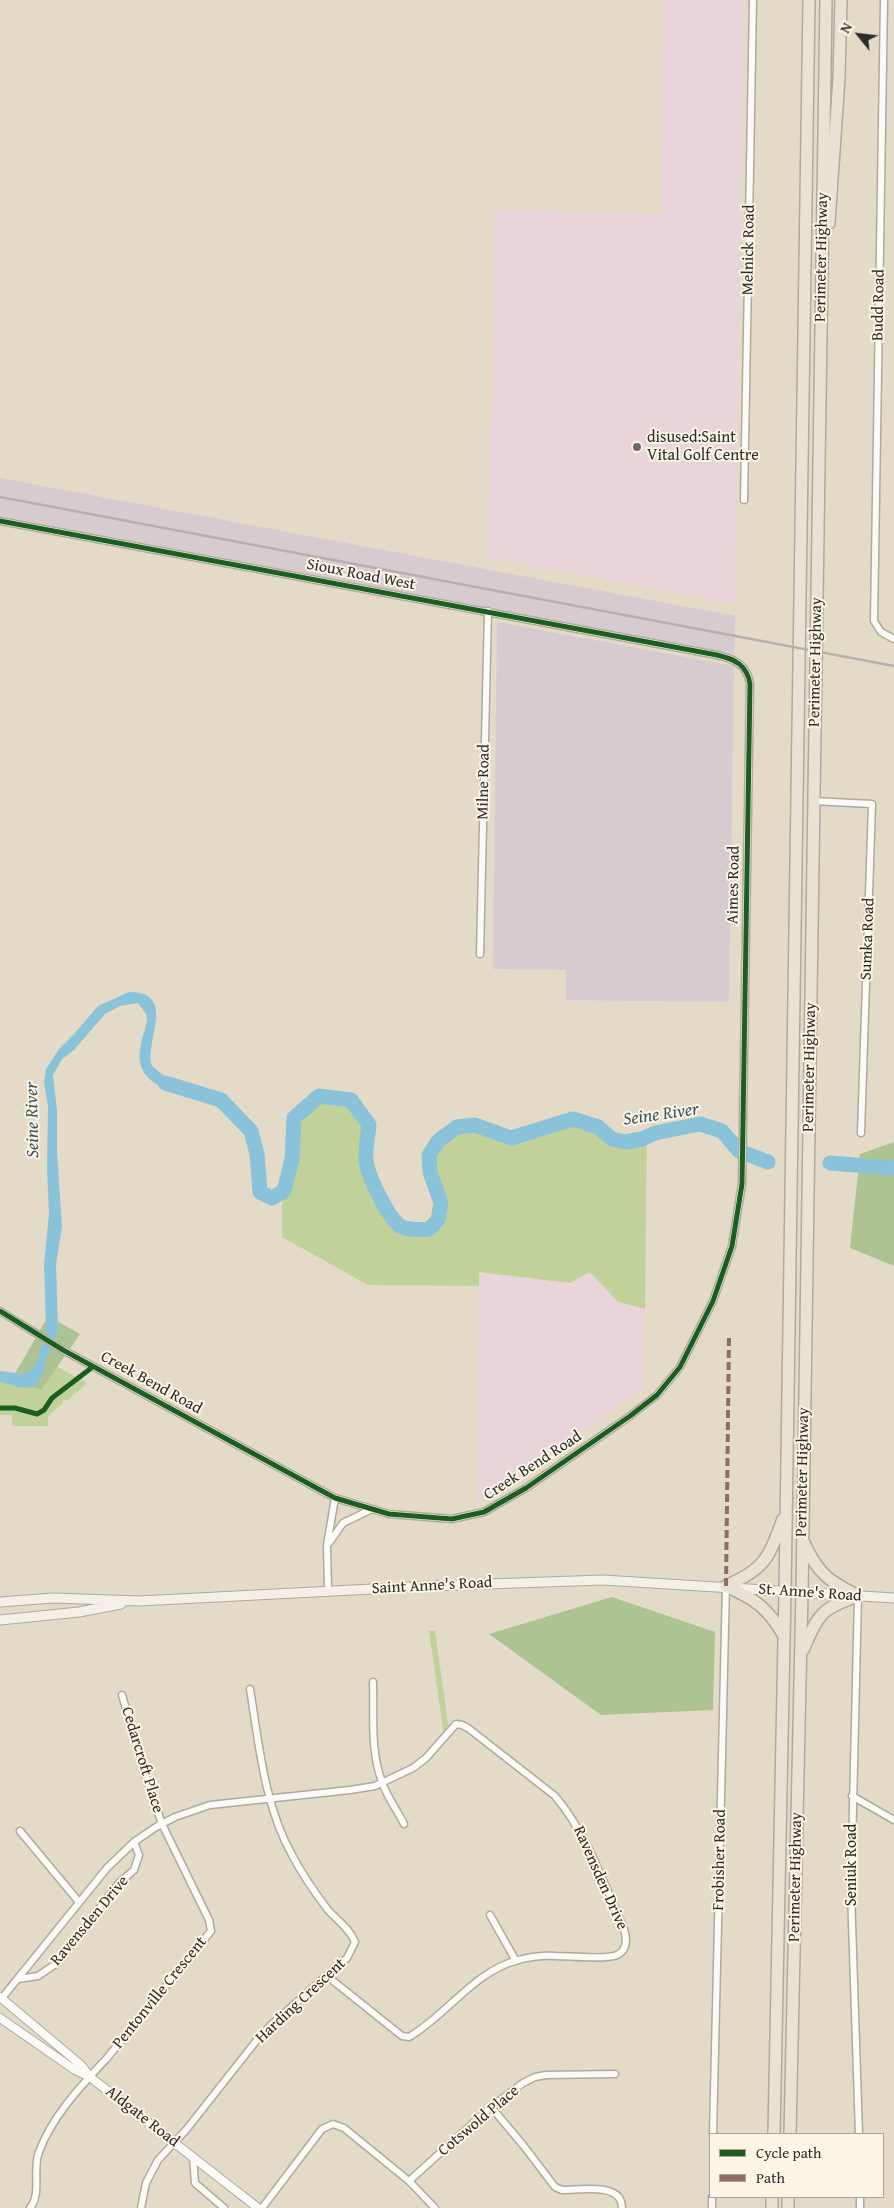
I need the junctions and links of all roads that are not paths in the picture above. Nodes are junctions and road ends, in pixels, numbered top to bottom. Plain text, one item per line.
1 (753, 0) edge
2 (809, 0) edge
3 (826, 0) edge
4 (841, 0) edge
5 (884, 0) edge
6 (822, 269) junction
7 (744, 500) dead end
8 (0, 521) edge
9 (488, 611) junction
10 (894, 638) edge
11 (717, 655) joint
12 (813, 802) junction
13 (480, 954) dead end
14 (861, 1133) dead end
15 (743, 1135) joint
16 (0, 1310) edge
17 (335, 1498) junction
18 (372, 1509) junction
19 (786, 1510) junction
20 (802, 1539) junction
21 (327, 1545) junction
22 (726, 1586) junction
23 (328, 1591) junction
24 (785, 1591) junction
25 (802, 1592) junction
26 (858, 1596) junction
27 (894, 1598) edge
28 (139, 1601) junction
29 (0, 1602) edge
30 (0, 1620) edge
31 (784, 1637) junction
32 (801, 1656) junction
33 (373, 1682) dead end
34 (250, 1689) dead end
35 (122, 1695) dead end
36 (382, 1783) junction
37 (852, 1796) junction
38 (270, 1798) junction
39 (894, 1820) edge
40 (162, 1824) junction
41 (404, 1824) dead end
42 (20, 1832) dead end
43 (134, 1842) junction
44 (79, 1902) junction
45 (490, 1915) dead end
46 (516, 1961) junction
47 (326, 1976) junction
48 (18, 1979) junction
49 (1, 1999) edge
50 (0, 2018) edge
51 (615, 2074) dead end
52 (90, 2077) junction
53 (491, 2108) junction
54 (713, 2133) edge
55 (774, 2133) edge
56 (790, 2133) edge
57 (859, 2133) edge
58 (174, 2142) junction
59 (193, 2157) junction
60 (409, 2181) junction
61 (30, 2208) edge
62 (141, 2208) edge
63 (224, 2208) edge
64 (260, 2208) edge
65 (435, 2208) edge
66 (622, 2208) edge

1 - 7 street, Melnick Road
2 - 19 highway, Perimeter Highway
3 - 6 highway, Perimeter Highway
4 - 6 highway
5 - 10 street, Budd Road
6 - 12 highway, Perimeter Highway
8 - 9 street, Sioux Road West
9 - 11 street, Sioux Road West
9 - 13 street, Milne Road
11 - 15 street, Aimes Road
12 - 14 street, Sumka Road
12 - 20 highway, Perimeter Highway
15 - 18 street, Creek Bend Road
16 - 17 street, Creek Bend Road
17 - 18 street, Creek Bend Road
17 - 21 street
18 - 21 street
19 - 22 highway
19 - 24 highway, Perimeter Highway
20 - 25 highway, Perimeter Highway
20 - 26 highway
21 - 23 street
22 - 23 main road, Saint Anne's Road
22 - 24 main road, St. Anne's Road
22 - 31 highway
22 - 54 street, Frobisher Road
23 - 28 main road, Saint Anne's Road
24 - 25 main road, St. Anne's Road
24 - 31 highway, Perimeter Highway
25 - 26 main road, St. Anne's Road
25 - 32 highway, Perimeter Highway
26 - 27 main road, St. Anne's Road
26 - 32 highway
26 - 37 street, Seniuk Road
28 - 29 main road, Saint Anne's Road
28 - 30 main road, Saint Anne's Road
31 - 55 highway, Perimeter Highway
32 - 56 highway, Perimeter Highway
33 - 36 street
34 - 38 street
35 - 40 street, Cedarcroft Place
36 - 38 street, Ravensden Drive
36 - 41 street
36 - 46 street, Ravensden Drive
37 - 39 street
37 - 57 street, Seniuk Road
38 - 40 street, Ravensden Drive
38 - 47 street, Harding Crescent
40 - 43 street, Ravensden Drive
40 - 52 street, Pentonville Crescent
42 - 44 street
43 - 44 street, Ravensden Drive
43 - 48 street, Ravensden Drive
44 - 48 street, Ravensden Drive
45 - 46 street
46 - 47 street, Ravensden Drive
47 - 58 street, Harding Crescent
48 - 49 street, Ravensden Drive
49 - 52 street, Aldgate Road
50 - 52 street, Aldgate Road
51 - 53 street, Cotswold Place
52 - 58 street, Aldgate Road
52 - 61 street
53 - 60 street, Cotswold Place
53 - 66 street
58 - 59 street, Aldgate Road
58 - 62 street, Harding Crescent
59 - 63 street, Aldgate Road
59 - 64 street, Aldgate Road
60 - 64 street
60 - 65 street

